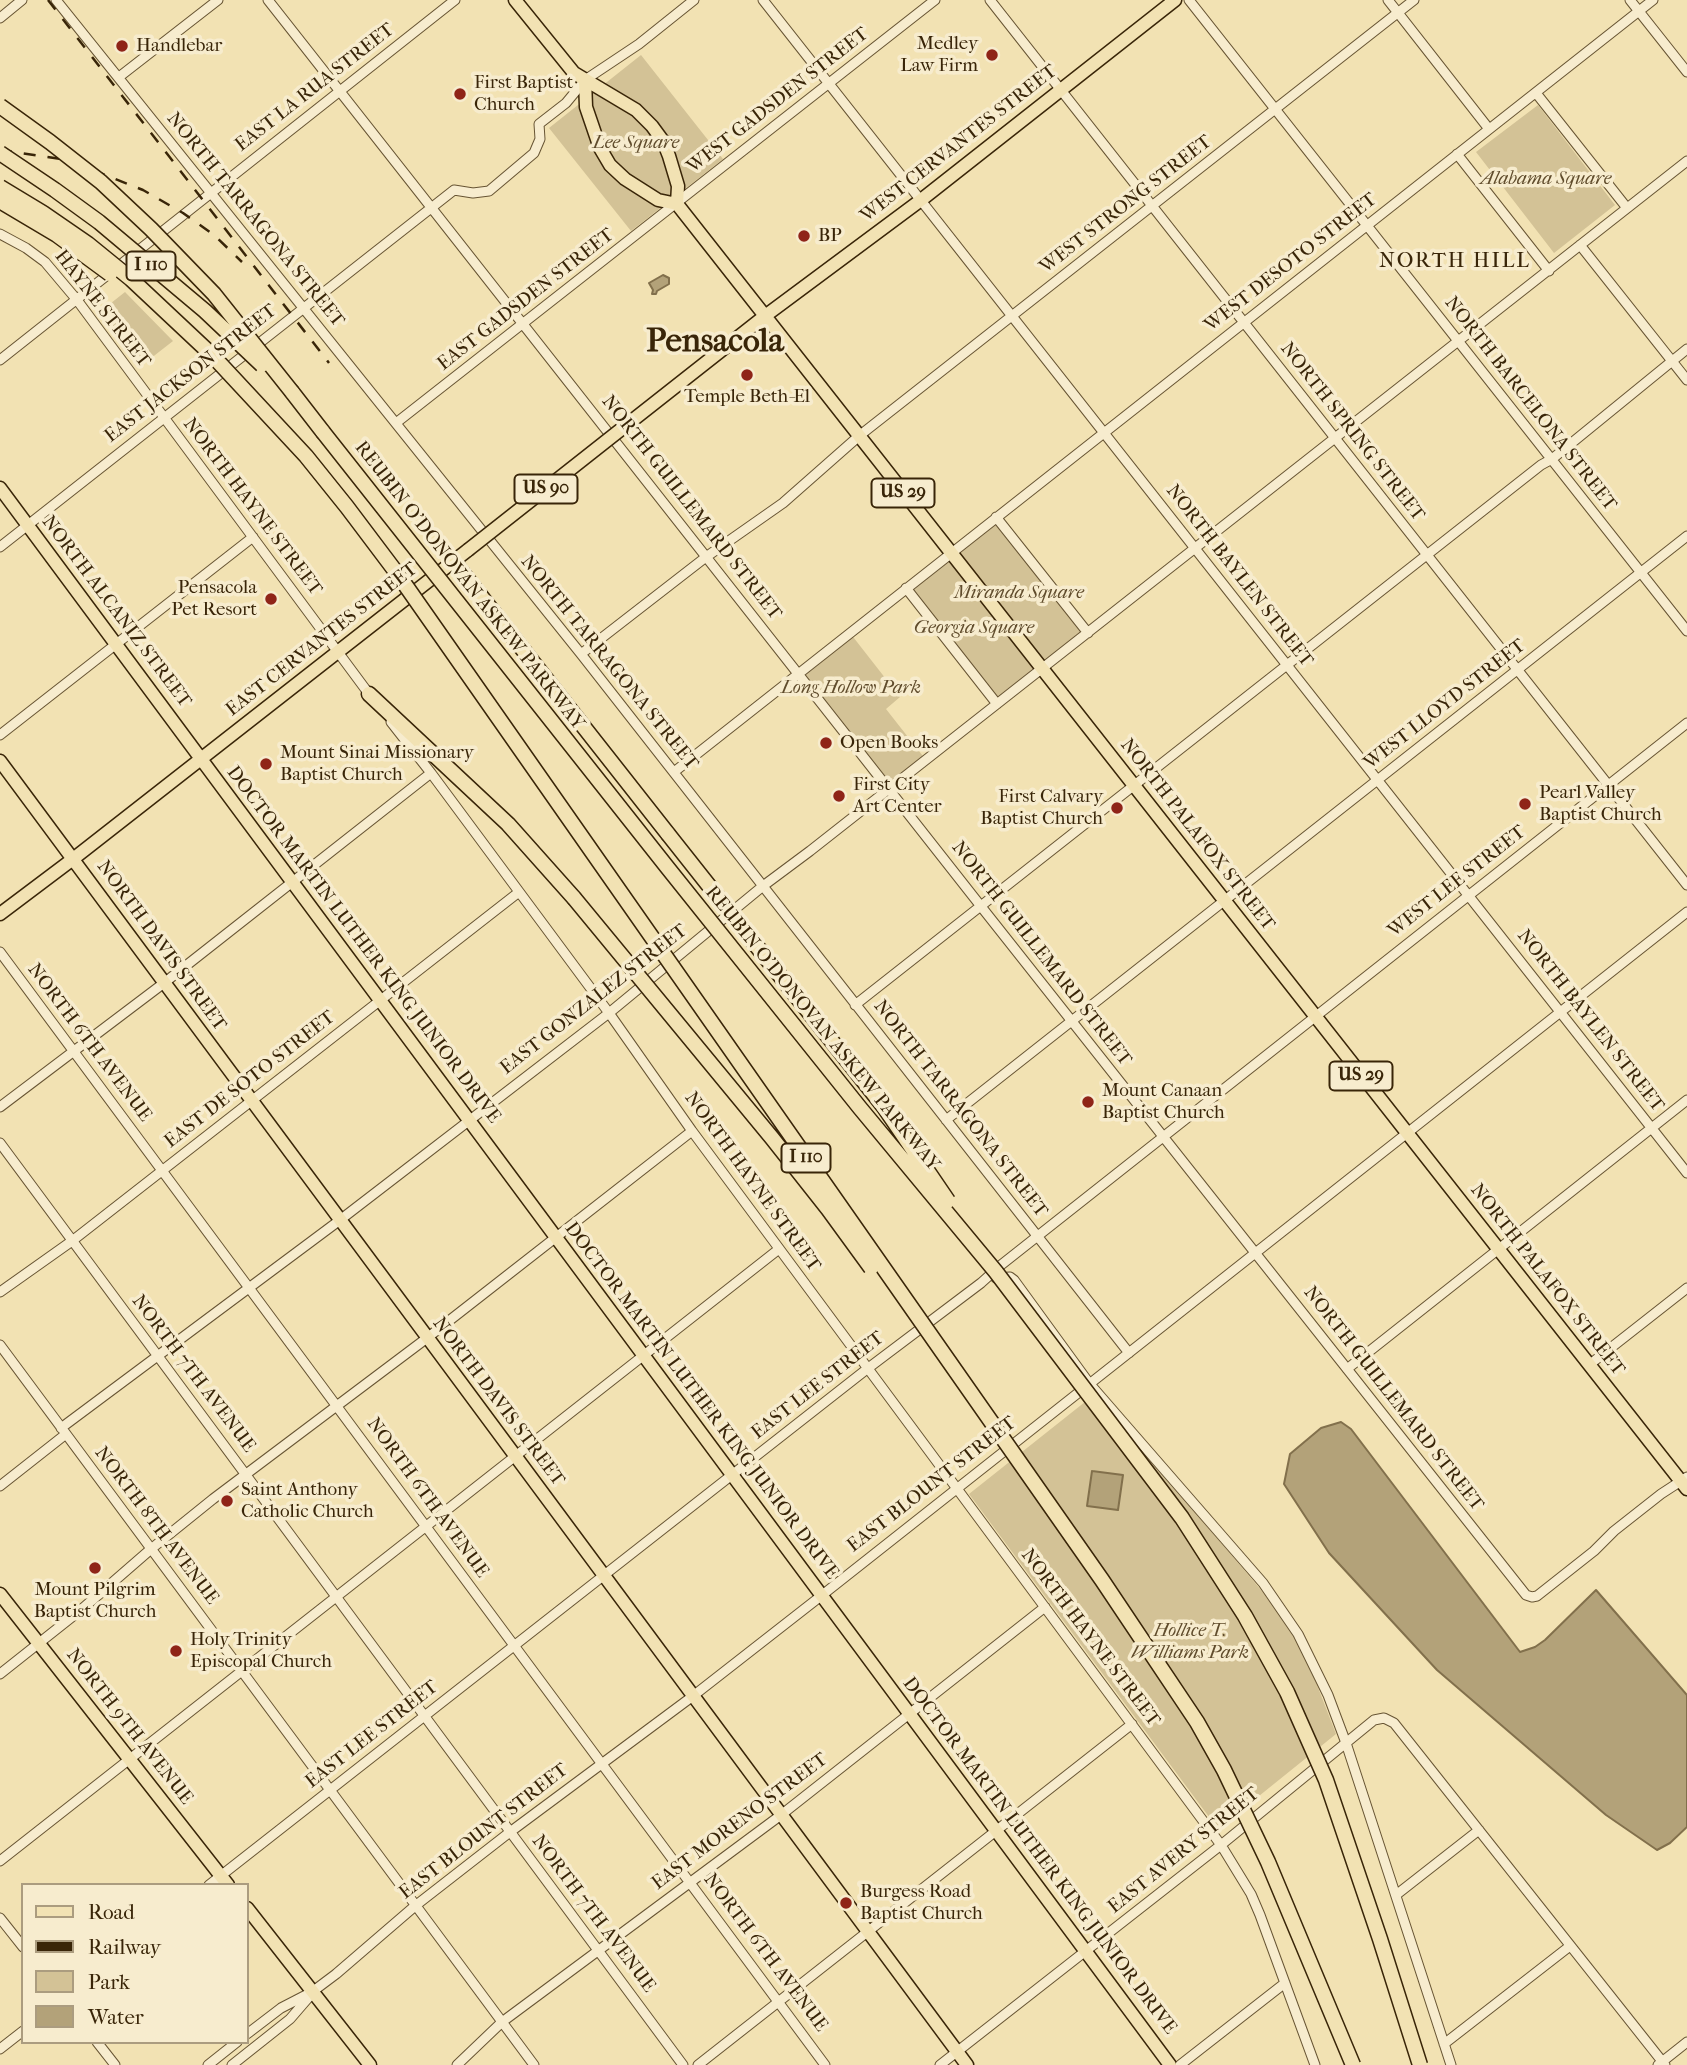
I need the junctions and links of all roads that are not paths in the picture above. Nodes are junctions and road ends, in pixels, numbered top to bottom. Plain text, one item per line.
1 (22, 0) edge
2 (56, 0) edge
3 (218, 0) edge
4 (268, 0) edge
5 (456, 0) edge
6 (515, 0) edge
7 (694, 0) edge
8 (763, 0) edge
9 (935, 0) edge
10 (990, 0) edge
11 (1175, 0) edge
12 (1189, 0) edge
13 (1388, 0) edge
14 (1413, 0) edge
15 (1630, 0) edge
16 (1653, 0) edge
17 (1639, 11) junction
18 (1398, 12) junction
19 (0, 18) edge
20 (1687, 72) edge
21 (119, 77) junction
22 (585, 80) junction
23 (829, 83) junction
24 (1060, 89) junction
25 (340, 91) junction
26 (1536, 93) junction
27 (0, 106) edge
28 (1275, 109) junction
29 (1489, 129) junction
30 (0, 153) edge
31 (1457, 154) junction
32 (1687, 161) edge
33 (0, 187) edge
34 (210, 193) junction
35 (921, 200) junction
36 (0, 201) edge
37 (677, 204) junction
38 (1152, 206) junction
39 (432, 208) junction
40 (1627, 208) junction
41 (1366, 226) junction
42 (0, 234) edge
43 (1580, 246) junction
44 (1549, 271) junction
45 (77, 300) junction
46 (304, 309) junction
47 (167, 311) junction
48 (765, 316) junction
49 (1012, 316) junction
50 (1243, 322) junction
51 (523, 324) junction
52 (1458, 341) junction
53 (1687, 349) edge
54 (0, 360) edge
55 (1672, 361) junction
56 (1687, 380) edge
57 (292, 392) junction
58 (164, 418) junction
59 (397, 423) junction
60 (1104, 433) junction
61 (859, 436) junction
62 (1335, 438) junction
63 (1552, 459) junction
64 (0, 488) edge
65 (996, 517) junction
66 (28, 525) junction
67 (1687, 536) edge
68 (253, 537) junction
69 (0, 547) edge
70 (1195, 548) junction
71 (951, 553) junction
72 (1427, 555) junction
73 (706, 556) junction
74 (454, 562) junction
75 (1641, 572) junction
76 (906, 588) junction
77 (1687, 631) edge
78 (1088, 633) junction
79 (116, 644) junction
80 (338, 653) junction
81 (581, 654) junction
82 (1287, 665) junction
83 (1042, 669) junction
84 (1517, 670) junction
85 (798, 673) junction
86 (369, 694) junction
87 (997, 704) junction
88 (1687, 723) edge
89 (0, 735) edge
90 (201, 759) junction
91 (0, 761) edge
92 (674, 772) junction
93 (431, 773) junction
94 (1378, 780) junction
95 (1609, 785) junction
96 (1134, 786) junction
97 (889, 789) junction
98 (73, 859) junction
99 (293, 882) junction
100 (1687, 885) edge
101 (763, 886) junction
102 (519, 892) junction
103 (1468, 895) junction
104 (1224, 900) junction
105 (980, 905) junction
106 (1687, 912) edge
107 (0, 914) edge
108 (0, 952) edge
109 (164, 983) junction
110 (380, 1000) junction
111 (855, 1004) junction
112 (1561, 1012) junction
113 (609, 1013) junction
114 (1315, 1017) junction
115 (1071, 1021) junction
116 (74, 1051) junction
117 (251, 1100) junction
118 (1687, 1100) edge
119 (0, 1107) edge
120 (468, 1120) junction
121 (946, 1120) junction
122 (1651, 1128) junction
123 (692, 1131) junction
124 (1407, 1134) junction
125 (1163, 1137) junction
126 (0, 1143) edge
127 (162, 1171) junction
128 (1687, 1173) edge
129 (340, 1220) junction
130 (1037, 1236) junction
131 (556, 1237) junction
132 (72, 1241) junction
133 (779, 1249) junction
134 (1499, 1249) junction
135 (1255, 1253) junction
136 (996, 1272) junction
137 (982, 1283) junction
138 (249, 1288) junction
139 (1687, 1288) edge
140 (0, 1292) edge
141 (427, 1338) junction
142 (0, 1345) edge
143 (1129, 1353) junction
144 (158, 1356) junction
145 (643, 1356) junction
146 (1590, 1365) junction
147 (867, 1369) junction
148 (1347, 1369) junction
149 (1089, 1383) junction
150 (967, 1389) junction
151 (338, 1407) junction
152 (64, 1431) junction
153 (515, 1457) junction
154 (246, 1474) junction
155 (732, 1475) junction
156 (1685, 1482) edge
157 (0, 1486) edge
158 (957, 1488) junction
159 (426, 1527) junction
160 (151, 1549) junction
161 (603, 1576) junction
162 (0, 1594) edge
163 (821, 1596) junction
164 (336, 1597) junction
165 (1045, 1606) junction
166 (39, 1643) junction
167 (514, 1646) junction
168 (242, 1671) junction
169 (0, 1674) edge
170 (693, 1696) junction
171 (908, 1713) junction
172 (424, 1716) junction
173 (1132, 1724) junction
174 (1346, 1743) junction
175 (130, 1759) junction
176 (602, 1763) junction
177 (330, 1790) junction
178 (781, 1815) junction
179 (1479, 1830) junction
180 (996, 1831) junction
181 (510, 1832) junction
182 (1221, 1844) junction
183 (0, 1861) edge
184 (225, 1880) edge
185 (690, 1882) junction
186 (1396, 1895) junction
187 (415, 1906) junction
188 (248, 1909) edge
189 (0, 1918) edge
190 (868, 1932) junction
191 (21, 1944) edge
192 (1570, 1946) junction
193 (598, 1951) junction
194 (1086, 1951) junction
195 (1285, 1983) junction
196 (313, 1992) junction
197 (779, 2002) junction
198 (502, 2022) junction
199 (21, 2033) edge
200 (248, 2034) edge
201 (1687, 2042) edge
202 (99, 2044) edge
203 (234, 2044) edge
204 (1444, 2045) junction
205 (0, 2049) edge
206 (957, 2052) junction
207 (1662, 2064) edge
208 (115, 2065) edge
209 (208, 2065) edge
210 (232, 2065) edge
211 (370, 2065) edge
212 (457, 2065) edge
213 (534, 2065) edge
214 (683, 2065) edge
215 (698, 2065) edge
216 (825, 2065) edge
217 (940, 2065) edge
218 (967, 2065) edge
219 (1170, 2065) edge
220 (1180, 2065) edge
221 (1315, 2065) edge
222 (1353, 2065) edge
223 (1420, 2065) edge
224 (1451, 2065) edge

1 - 19 street
2 - 21 street, NORTH TARRAGONA STREET
3 - 21 street
4 - 25 street, NORTH GUILLEMARD STREET
5 - 25 street, EAST LA RUA STREET
6 - 22 main road
7 - 22 street, EAST JACKSON STREET
8 - 23 street, NORTH BAYLEN STREET
9 - 23 street, WEST GADSDEN STREET
10 - 24 street, NORTH SPRING STREET
11 - 24 main road, WEST CERVANTES STREET / US 90
12 - 28 street, NORTH BARCELONA STREET
13 - 18 street
14 - 18 street, WEST STRONG STREET
15 - 17 street
16 - 17 street, WEST DESOTO STREET
17 - 20 street
17 - 26 street, WEST DESOTO STREET
18 - 28 street, WEST STRONG STREET
18 - 29 street
21 - 34 street, NORTH TARRAGONA STREET
22 - 37 main road
22 - 37 main road
22 - 39 street, EAST JACKSON STREET
23 - 35 street, NORTH BAYLEN STREET
23 - 37 street, WEST GADSDEN STREET
24 - 35 main road, WEST CERVANTES STREET / US 90
24 - 38 street, NORTH SPRING STREET
25 - 34 street, EAST LA RUA STREET
25 - 39 street, NORTH GUILLEMARD STREET
26 - 29 street, WEST DESOTO STREET
26 - 40 street
27 - 57 highway, bridge
28 - 38 street, WEST STRONG STREET
28 - 41 street, NORTH BARCELONA STREET
29 - 31 street, WEST DESOTO STREET
30 - 57 highway, REUBIN O'DONOVAN ASKEW PARKWAY / I 110, bridge
31 - 41 street, WEST DESOTO STREET
31 - 44 street
32 - 40 street, EAST GONZALEZ STREET
33 - 47 highway, bridge
34 - 45 street, EAST LA RUA STREET
34 - 46 street, NORTH TARRAGONA STREET
35 - 48 main road, WEST CERVANTES STREET / US 90
35 - 49 street, NORTH BAYLEN STREET
36 - 47 highway, bridge
37 - 48 main road, NORTH PALAFOX STREET
37 - 51 street, EAST GADSDEN STREET
38 - 49 street, WEST STRONG STREET
38 - 50 street, NORTH SPRING STREET
39 - 46 street, EAST JACKSON STREET
39 - 51 street, NORTH GUILLEMARD STREET
40 - 43 street, EAST GONZALEZ STREET
41 - 50 street, WEST DESOTO STREET
41 - 52 street, NORTH BARCELONA STREET
42 - 45 street, HAYNE STREET
43 - 44 street, EAST GONZALEZ STREET
43 - 55 street
44 - 52 street, EAST GONZALEZ STREET
45 - 54 street, EAST LA RUA STREET
45 - 58 street, HAYNE STREET
46 - 58 street, EAST JACKSON STREET
46 - 59 street, NORTH TARRAGONA STREET
47 - 150 highway, I 110, bridge
48 - 61 main road, NORTH PALAFOX STREET / US 29
48 - 74 main road, EAST CERVANTES STREET / US 90, bridge
49 - 60 street, NORTH BAYLEN STREET
49 - 61 street, WEST STRONG STREET
50 - 60 street, WEST DESOTO STREET
50 - 62 street, NORTH SPRING STREET
51 - 59 street, EAST GADSDEN STREET
51 - 73 street, NORTH GUILLEMARD STREET
52 - 62 street, EAST GONZALEZ STREET
52 - 63 street, NORTH BARCELONA STREET
53 - 55 street
55 - 56 street
55 - 63 street
57 - 136 highway, REUBIN O'DONOVAN ASKEW PARKWAY / I 110, bridge
58 - 66 street, EAST JACKSON STREET
58 - 68 street, NORTH HAYNE STREET
59 - 81 street, NORTH TARRAGONA STREET
60 - 65 street, WEST DESOTO STREET
60 - 70 street, NORTH BAYLEN STREET
61 - 71 main road, NORTH PALAFOX STREET / US 29
61 - 73 street, WEST STRONG STREET
62 - 70 street, EAST GONZALEZ STREET
62 - 72 street, NORTH SPRING STREET
63 - 72 street
63 - 75 street, NORTH BARCELONA STREET
64 - 66 main road, NORTH ALCANIZ STREET
65 - 71 street, WEST DESOTO STREET
65 - 78 street
66 - 69 street, EAST JACKSON STREET
66 - 79 main road, NORTH ALCANIZ STREET
67 - 75 street, WEST LLOYD STREET
68 - 79 street
68 - 80 street, NORTH HAYNE STREET
70 - 78 street, EAST GONZALEZ STREET
70 - 82 street, NORTH BAYLEN STREET
71 - 76 street
71 - 83 main road, NORTH PALAFOX STREET / US 29
72 - 82 street
72 - 84 street, NORTH SPRING STREET
73 - 81 street, WEST STRONG STREET
73 - 85 street, NORTH GUILLEMARD STREET
74 - 80 main road, EAST CERVANTES STREET / US 90
74 - 136 highway, bridge
75 - 77 street, NORTH BARCELONA STREET
75 - 84 street, WEST LLOYD STREET
76 - 85 street
76 - 87 street
78 - 83 street, EAST GONZALEZ STREET
79 - 89 street
79 - 90 main road, NORTH ALCANIZ STREET
80 - 86 street, NORTH HAYNE STREET
80 - 90 main road, EAST CERVANTES STREET / US 90
81 - 92 street, NORTH TARRAGONA STREET
82 - 94 street, NORTH BAYLEN STREET
82 - 96 street
83 - 87 street, EAST GONZALEZ STREET
83 - 96 main road, NORTH PALAFOX STREET / US 29
84 - 94 street, WEST LLOYD STREET
84 - 95 street, NORTH SPRING STREET
85 - 92 street
85 - 97 street, NORTH GUILLEMARD STREET
86 - 93 street, NORTH HAYNE STREET
86 - 150 highway, bridge
87 - 97 street, EAST GONZALEZ STREET
88 - 95 street, WEST LEE STREET
90 - 98 main road, EAST CERVANTES STREET / US 90
90 - 99 main road, DOCTOR MARTIN LUTHER KING JUNIOR DRIVE
91 - 98 main road, NORTH DAVIS STREET
92 - 101 street, NORTH TARRAGONA STREET
93 - 99 street
93 - 102 street, NORTH HAYNE STREET
94 - 103 street, NORTH BAYLEN STREET
94 - 104 street, WEST LLOYD STREET
95 - 100 street, NORTH SPRING STREET
95 - 103 street, WEST LEE STREET
96 - 104 main road, NORTH PALAFOX STREET / US 29
96 - 105 street
97 - 101 street, EAST GONZALEZ STREET
97 - 105 street, NORTH GUILLEMARD STREET
98 - 107 main road, EAST CERVANTES STREET / US 90
98 - 109 main road, NORTH DAVIS STREET
99 - 109 street
99 - 110 main road, DOCTOR MARTIN LUTHER KING JUNIOR DRIVE
101 - 111 street, NORTH TARRAGONA STREET
101 - 113 street, EAST GONZALEZ STREET
102 - 110 street, EAST DE SOTO STREET
102 - 113 street, NORTH HAYNE STREET
103 - 112 street, NORTH BAYLEN STREET
103 - 114 street, WEST LEE STREET
104 - 114 main road, NORTH PALAFOX STREET / US 29
104 - 115 street, WEST LLOYD STREET
105 - 111 street
105 - 115 street, NORTH GUILLEMARD STREET
106 - 112 street, EAST BLOUNT STREET
108 - 116 street, NORTH 6TH AVENUE
109 - 116 street
109 - 117 main road, NORTH DAVIS STREET
110 - 117 street, EAST DE SOTO STREET
110 - 120 main road, DOCTOR MARTIN LUTHER KING JUNIOR DRIVE
111 - 121 street, NORTH TARRAGONA STREET
112 - 122 street, NORTH BAYLEN STREET
112 - 124 street, EAST BLOUNT STREET
113 - 120 street, EAST GONZALEZ STREET
113 - 123 street, NORTH HAYNE STREET
114 - 124 main road, NORTH PALAFOX STREET / US 29
114 - 125 street, EAST LEE STREET
115 - 121 street, WEST LLOYD STREET
115 - 125 street, NORTH GUILLEMARD STREET
116 - 119 street
116 - 127 street, NORTH 6TH AVENUE
117 - 127 street, EAST DE SOTO STREET
117 - 129 main road, NORTH DAVIS STREET
118 - 122 street
120 - 129 street, EAST GONZALEZ STREET
120 - 131 main road, DOCTOR MARTIN LUTHER KING JUNIOR DRIVE
121 - 130 street, NORTH TARRAGONA STREET
122 - 128 street, NORTH BAYLEN STREET
122 - 134 street
123 - 131 street
123 - 133 street, NORTH HAYNE STREET
124 - 134 main road, NORTH PALAFOX STREET / US 29
124 - 135 street, EAST BLOUNT STREET
125 - 130 street, EAST LEE STREET
125 - 135 street, NORTH GUILLEMARD STREET
126 - 132 street, NORTH 7TH AVENUE
127 - 132 street, EAST DE SOTO STREET
127 - 138 street, NORTH 6TH AVENUE
129 - 138 street, EAST GONZALEZ STREET
129 - 141 main road, NORTH DAVIS STREET
130 - 137 street, EAST LEE STREET
130 - 143 street, NORTH TARRAGONA STREET
131 - 141 street
131 - 145 main road, DOCTOR MARTIN LUTHER KING JUNIOR DRIVE
132 - 140 street, EAST DE SOTO STREET
132 - 144 street, NORTH 7TH AVENUE
133 - 145 street
133 - 147 street, NORTH HAYNE STREET
134 - 146 main road, NORTH PALAFOX STREET / US 29
134 - 148 street
135 - 143 street, EAST BLOUNT STREET
135 - 148 street, NORTH GUILLEMARD STREET
136 - 223 highway, REUBIN O'DONOVAN ASKEW PARKWAY / I 110, bridge
137 - 147 street, EAST LEE STREET
137 - 149 street
138 - 144 street, EAST GONZALEZ STREET
138 - 151 street, NORTH 6TH AVENUE
139 - 146 street
141 - 151 street
141 - 153 main road, NORTH DAVIS STREET
142 - 152 street, NORTH 8TH AVENUE
143 - 149 street, EAST BLOUNT STREET
144 - 152 street, EAST GONZALEZ STREET
144 - 154 street, NORTH 7TH AVENUE
145 - 153 street
145 - 155 main road, DOCTOR MARTIN LUTHER KING JUNIOR DRIVE
146 - 156 main road, NORTH PALAFOX STREET / US 29
147 - 155 street, EAST LEE STREET
147 - 158 street, NORTH HAYNE STREET
148 - 156 street, NORTH GUILLEMARD STREET
149 - 158 street, EAST BLOUNT STREET
149 - 174 street
150 - 222 highway, I 110, bridge
151 - 154 street
151 - 159 street, NORTH 6TH AVENUE
152 - 157 street, EAST GONZALEZ STREET
152 - 160 street, NORTH 8TH AVENUE
153 - 159 street
153 - 161 main road, NORTH DAVIS STREET
154 - 160 street
154 - 164 street, NORTH 7TH AVENUE
155 - 161 street, EAST LEE STREET
155 - 163 main road, DOCTOR MARTIN LUTHER KING JUNIOR DRIVE
158 - 163 street, EAST BLOUNT STREET
158 - 165 street, NORTH HAYNE STREET
159 - 164 street
159 - 167 street, NORTH 6TH AVENUE
160 - 166 street
160 - 168 street, NORTH 8TH AVENUE
161 - 167 street, EAST LEE STREET
161 - 170 main road, NORTH DAVIS STREET
162 - 166 main road, NORTH 9TH AVENUE
163 - 170 street, EAST BLOUNT STREET
163 - 171 main road, DOCTOR MARTIN LUTHER KING JUNIOR DRIVE
164 - 168 street
164 - 172 street, NORTH 7TH AVENUE
165 - 171 street, EAST MORENO STREET
165 - 173 street, NORTH HAYNE STREET
166 - 169 street
166 - 175 main road, NORTH 9TH AVENUE
167 - 172 street, EAST LEE STREET
167 - 176 street, NORTH 6TH AVENUE
168 - 175 street
168 - 177 street, NORTH 8TH AVENUE
170 - 176 street, EAST BLOUNT STREET
170 - 178 main road, NORTH DAVIS STREET
171 - 178 street, EAST MORENO STREET
171 - 180 main road, DOCTOR MARTIN LUTHER KING JUNIOR DRIVE
172 - 177 street, EAST LEE STREET
172 - 181 street, NORTH 7TH AVENUE
173 - 180 street
173 - 182 street, NORTH HAYNE STREET
174 - 179 street, EAST AVERY STREET
174 - 182 street, EAST AVERY STREET
174 - 186 street
175 - 183 street
175 - 184 main road, NORTH 9TH AVENUE
176 - 181 street, EAST BLOUNT STREET
176 - 185 street, NORTH 6TH AVENUE
177 - 184 street, EAST LEE STREET
177 - 187 street, NORTH 8TH AVENUE
178 - 185 street, EAST MORENO STREET
178 - 190 main road, NORTH DAVIS STREET
179 - 186 street
179 - 192 street
180 - 190 street
180 - 194 main road, DOCTOR MARTIN LUTHER KING JUNIOR DRIVE
181 - 187 street, EAST BLOUNT STREET
181 - 193 street, NORTH 7TH AVENUE
182 - 194 street, EAST AVERY STREET
182 - 195 street, NORTH HAYNE STREET
185 - 193 street, EAST MORENO STREET
185 - 197 street, NORTH 6TH AVENUE
186 - 204 street
187 - 196 street, EAST BLOUNT STREET
187 - 198 street, NORTH 8TH AVENUE
188 - 196 main road
189 - 191 street
190 - 197 street
190 - 206 main road, NORTH DAVIS STREET
192 - 204 street
192 - 207 street
193 - 198 street, EAST MORENO STREET
193 - 214 street, NORTH 7TH AVENUE
194 - 206 street, EAST AVERY STREET
194 - 219 main road, DOCTOR MARTIN LUTHER KING JUNIOR DRIVE
195 - 220 street
195 - 221 street
196 - 200 street, EAST BLOUNT STREET
196 - 210 street, EAST BLOUNT STREET
196 - 211 main road
197 - 215 street
197 - 216 street, NORTH 6TH AVENUE
198 - 212 street, EAST MORENO STREET
198 - 213 street, NORTH 8TH AVENUE
199 - 205 street
201 - 207 street
202 - 208 street
203 - 209 street
204 - 224 street
206 - 217 street, EAST AVERY STREET
206 - 218 main road, NORTH DAVIS STREET

